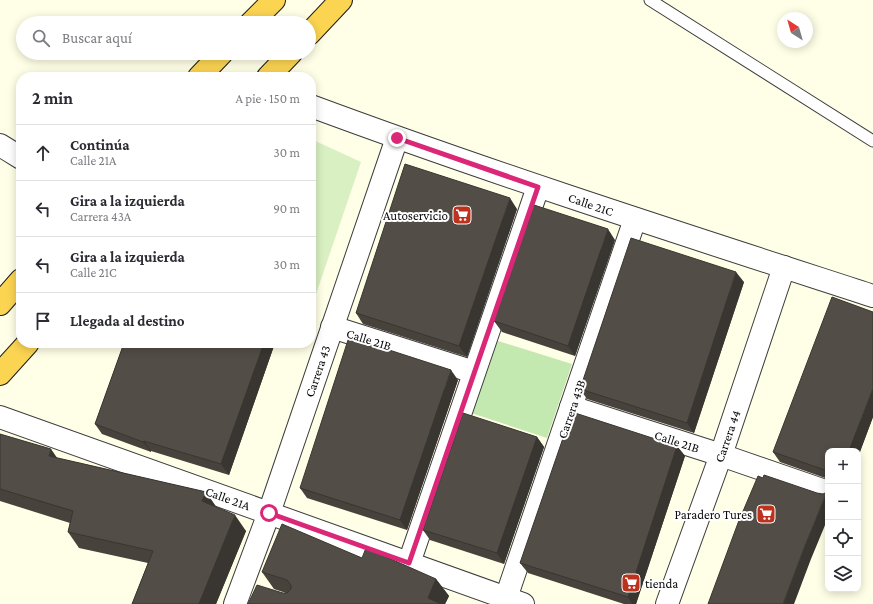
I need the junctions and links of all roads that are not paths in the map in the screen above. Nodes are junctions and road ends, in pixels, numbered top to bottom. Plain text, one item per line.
1 (274, 0) edge
2 (341, 0) edge
3 (650, 0) edge
4 (258, 16) edge
5 (316, 27) edge
6 (215, 60) edge
7 (284, 60) edge
8 (204, 72) edge
9 (273, 72) edge
10 (316, 108) edge
11 (397, 138) junction
12 (873, 141) edge
13 (0, 144) edge
14 (16, 155) edge
15 (538, 187) junction
16 (635, 219) junction
17 (784, 267) junction
18 (16, 286) edge
19 (873, 296) edge
20 (0, 304) edge
21 (332, 327) junction
22 (23, 348) edge
23 (474, 372) junction
24 (0, 374) edge
25 (571, 407) junction
26 (0, 417) edge
27 (721, 455) junction
28 (825, 491) edge
29 (269, 513) junction
30 (409, 563) junction
31 (244, 594) edge
32 (514, 601) edge
33 (666, 604) edge

1 - 4 highway
2 - 5 highway
3 - 12 lane
6 - 8 highway
7 - 9 highway
10 - 11 street, Calle 21C
11 - 15 street, Calle 21C
11 - 21 street, Carrera 43
13 - 14 street
15 - 16 street, Calle 21C
15 - 23 street
16 - 17 street, Calle 21C
16 - 25 street, Carrera 43B
17 - 19 street, Calle 21C
17 - 27 street, Carrera 44
18 - 20 highway
21 - 23 street, Calle 21B
21 - 29 street, Carrera 43
22 - 24 highway
23 - 30 street
25 - 27 street, Calle 21B
25 - 32 street, Carrera 43B
26 - 29 street, Calle 21A
27 - 28 street, Calle 21B
27 - 33 street, Carrera 44
29 - 30 street, Calle 21A
29 - 31 street, Carrera 43
30 - 32 street, Calle 21A

